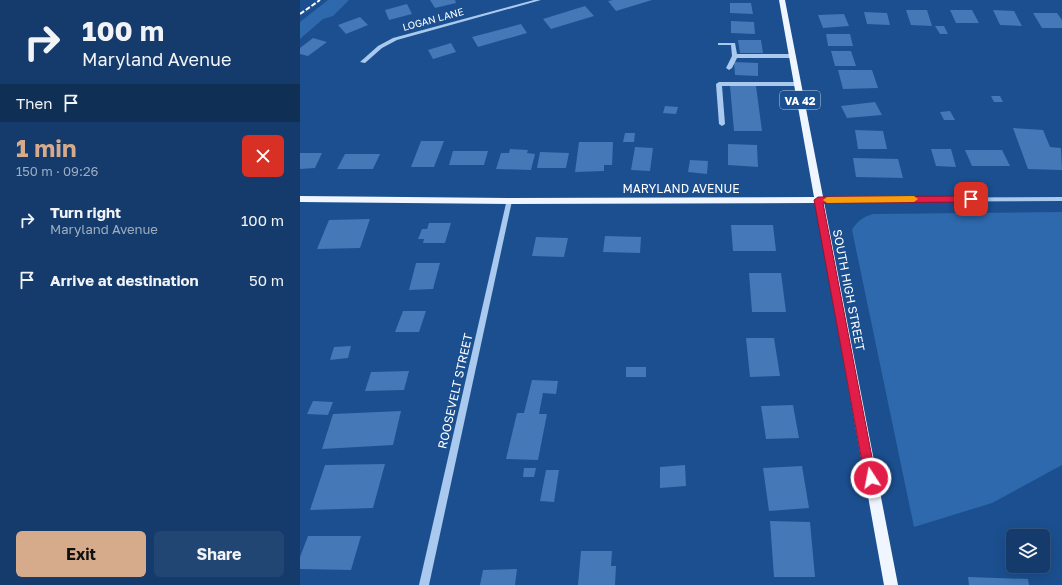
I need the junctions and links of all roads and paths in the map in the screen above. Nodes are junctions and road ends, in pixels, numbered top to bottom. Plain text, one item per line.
1 (539, 0) edge
2 (782, 0) edge
3 (720, 44) dead end
4 (735, 56) junction
5 (792, 56) junction
6 (363, 62) dead end
7 (729, 68) dead end
8 (797, 84) junction
9 (722, 124) dead end
10 (300, 199) edge
11 (1062, 199) edge
12 (818, 200) junction
13 (509, 201) junction
14 (424, 585) edge
15 (891, 585) edge

1 - 6 street, LOGAN LANE
2 - 5 main road, SOUTH HIGH STREET / VA 42
3 - 4 street
4 - 5 street
4 - 7 street
5 - 8 main road, SOUTH HIGH STREET / VA 42
8 - 9 street
8 - 12 main road, SOUTH HIGH STREET / VA 42
10 - 13 main road, MARYLAND AVENUE
11 - 12 street, MARYLAND AVENUE
12 - 13 main road, MARYLAND AVENUE
12 - 15 main road, SOUTH HIGH STREET / VA 42
13 - 14 street, ROOSEVELT STREET

